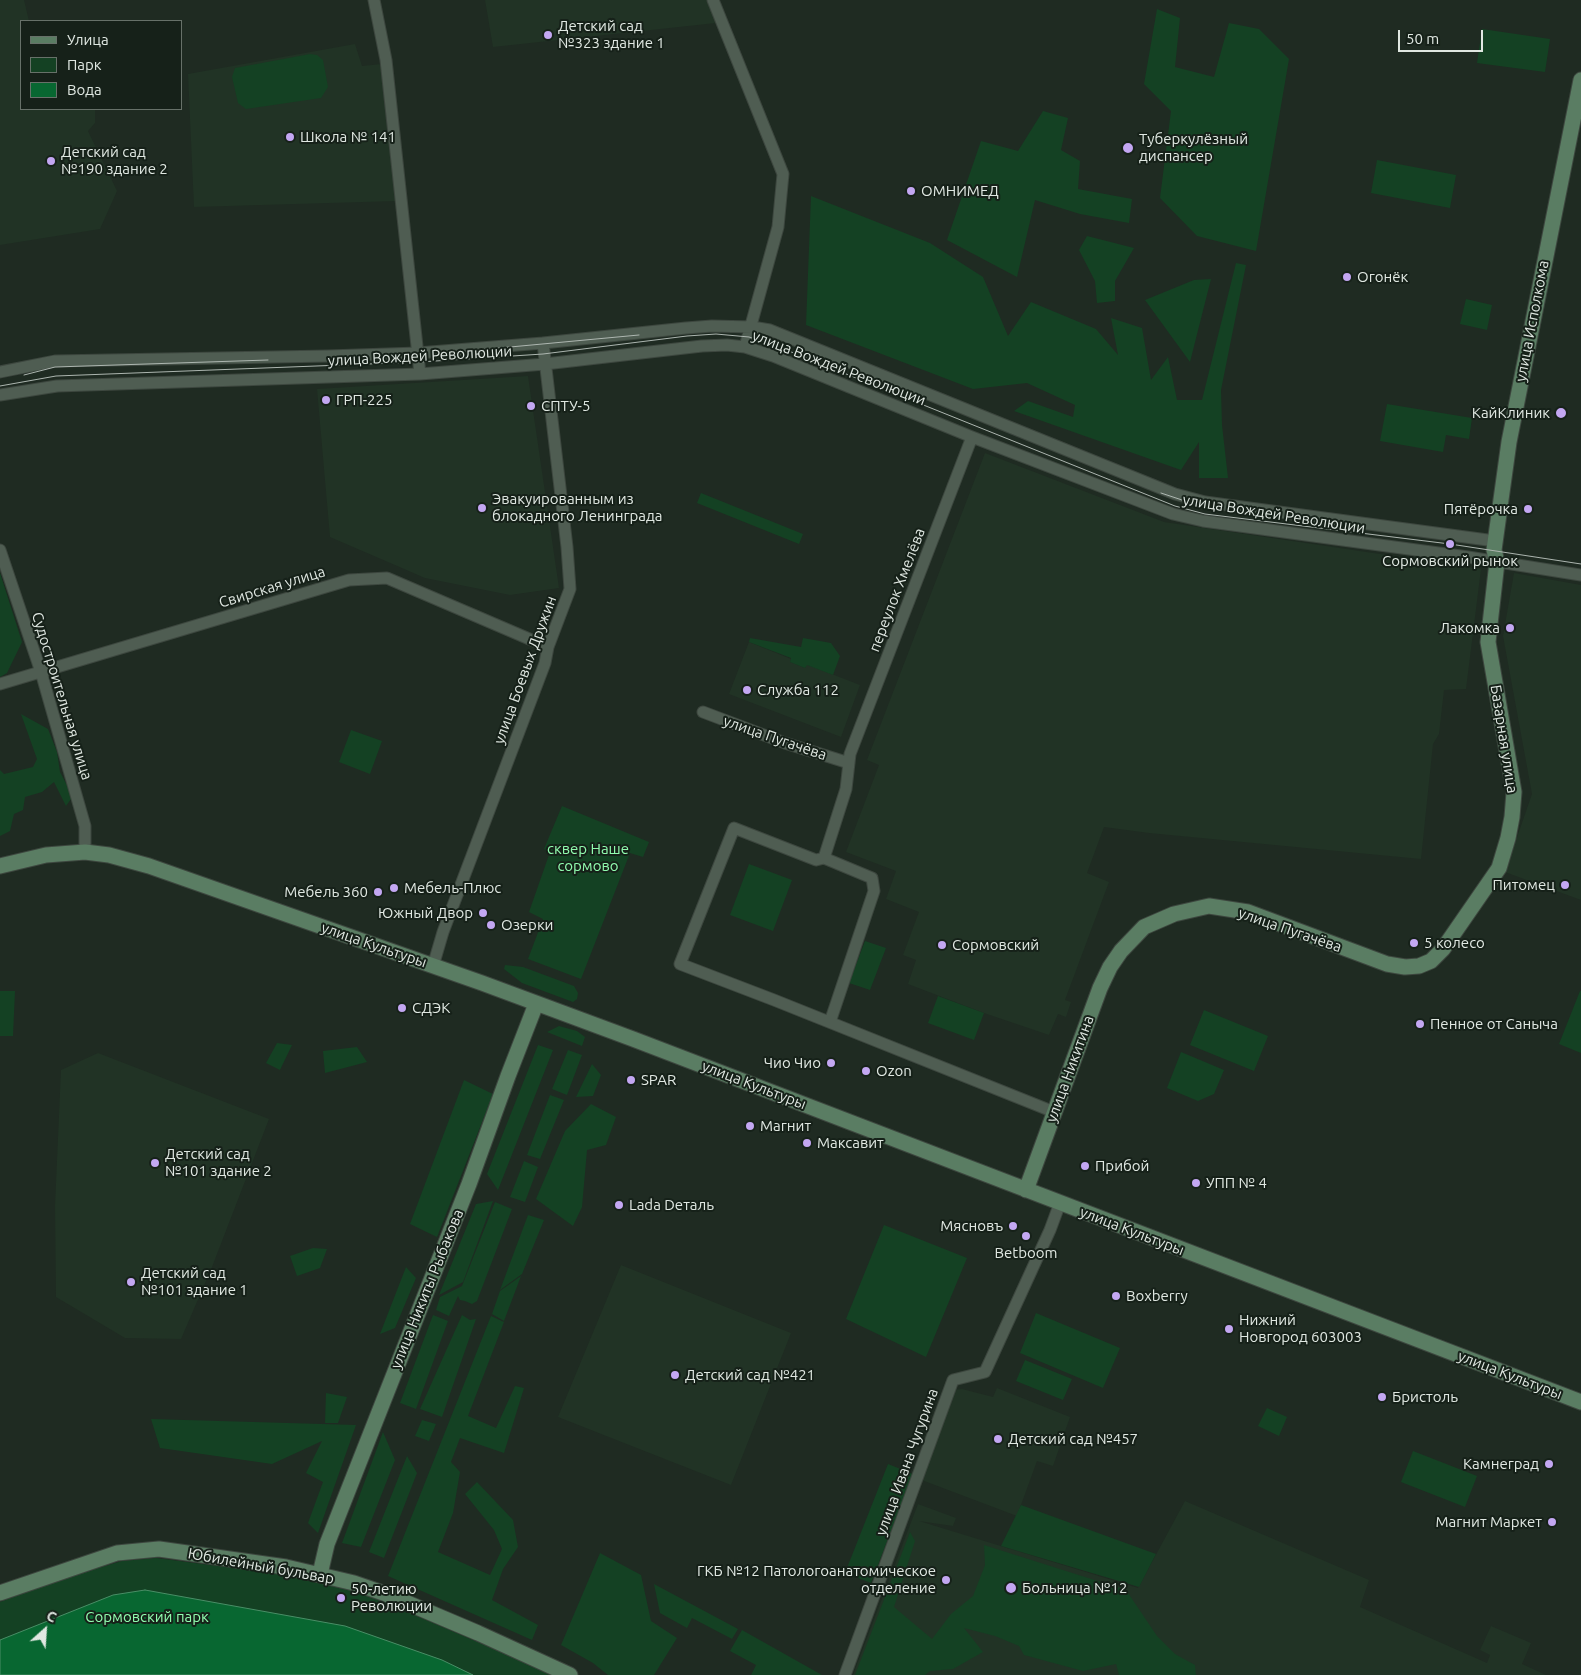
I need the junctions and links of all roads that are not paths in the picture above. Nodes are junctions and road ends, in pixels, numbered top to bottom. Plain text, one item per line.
1 (374, 0) edge
2 (713, 0) edge
3 (1581, 80) edge
4 (752, 327) junction
5 (543, 343) junction
6 (745, 347) junction
7 (418, 353) junction
8 (545, 364) junction
9 (0, 372) edge
10 (420, 374) junction
11 (0, 395) edge
12 (972, 437) junction
13 (1495, 542) junction
14 (0, 550) edge
15 (1497, 562) junction
16 (1581, 575) edge
17 (548, 647) junction
18 (41, 672) junction
19 (0, 684) edge
20 (702, 712) dead end
21 (849, 759) junction
22 (85, 852) junction
23 (824, 858) junction
24 (0, 866) edge
25 (1456, 932) joint
26 (1121, 951) joint
27 (433, 966) junction
28 (536, 1004) junction
29 (830, 1022) junction
30 (1054, 1112) junction
31 (1026, 1190) junction
32 (1060, 1203) junction
33 (1581, 1402) edge
34 (320, 1574) junction
35 (0, 1593) edge
36 (570, 1675) edge
37 (845, 1675) edge

1 - 7 street
2 - 4 street
3 - 13 street, улица Исполкома
4 - 5 street, улица Вождей Революции
4 - 6 street
4 - 13 street, улица Вождей Революции
5 - 7 street, улица Вождей Революции
5 - 8 street, улица Боевых Дружин
6 - 8 street, улица Вождей Революции
6 - 12 street, улица Вождей Революции
7 - 9 street, улица Вождей Революции
7 - 10 street
8 - 10 street, улица Вождей Революции
8 - 17 street, улица Боевых Дружин
10 - 11 street, улица Вождей Революции
12 - 15 street, улица Вождей Революции
12 - 21 street, переулок Хмелёва
13 - 15 street, улица Исполкома
14 - 18 street, Судостроительная улица
15 - 16 street, улица Вождей Революции
15 - 25 street, Базарная улица
17 - 18 street, Свирская улица
17 - 27 street, улица Боевых Дружин
18 - 19 street, Свирская улица
18 - 22 street, Судостроительная улица
20 - 21 street, улица Пугачёва
21 - 23 street, переулок Хмелёва
22 - 24 street, улица Культуры
22 - 27 street, улица Культуры
23 - 29 street
23 - 29 street
25 - 26 street, улица Пугачёва
26 - 30 street, улица Никитина
27 - 28 street, улица Культуры
28 - 31 street, улица Культуры
28 - 34 street, улица Никиты Рыбакова
29 - 30 street
30 - 31 street, улица Никитина
31 - 32 street, улица Культуры
32 - 33 street, улица Культуры
32 - 37 street, улица Ивана Чугурина
34 - 35 street, Юбилейный бульвар
34 - 36 street, Юбилейный бульвар

